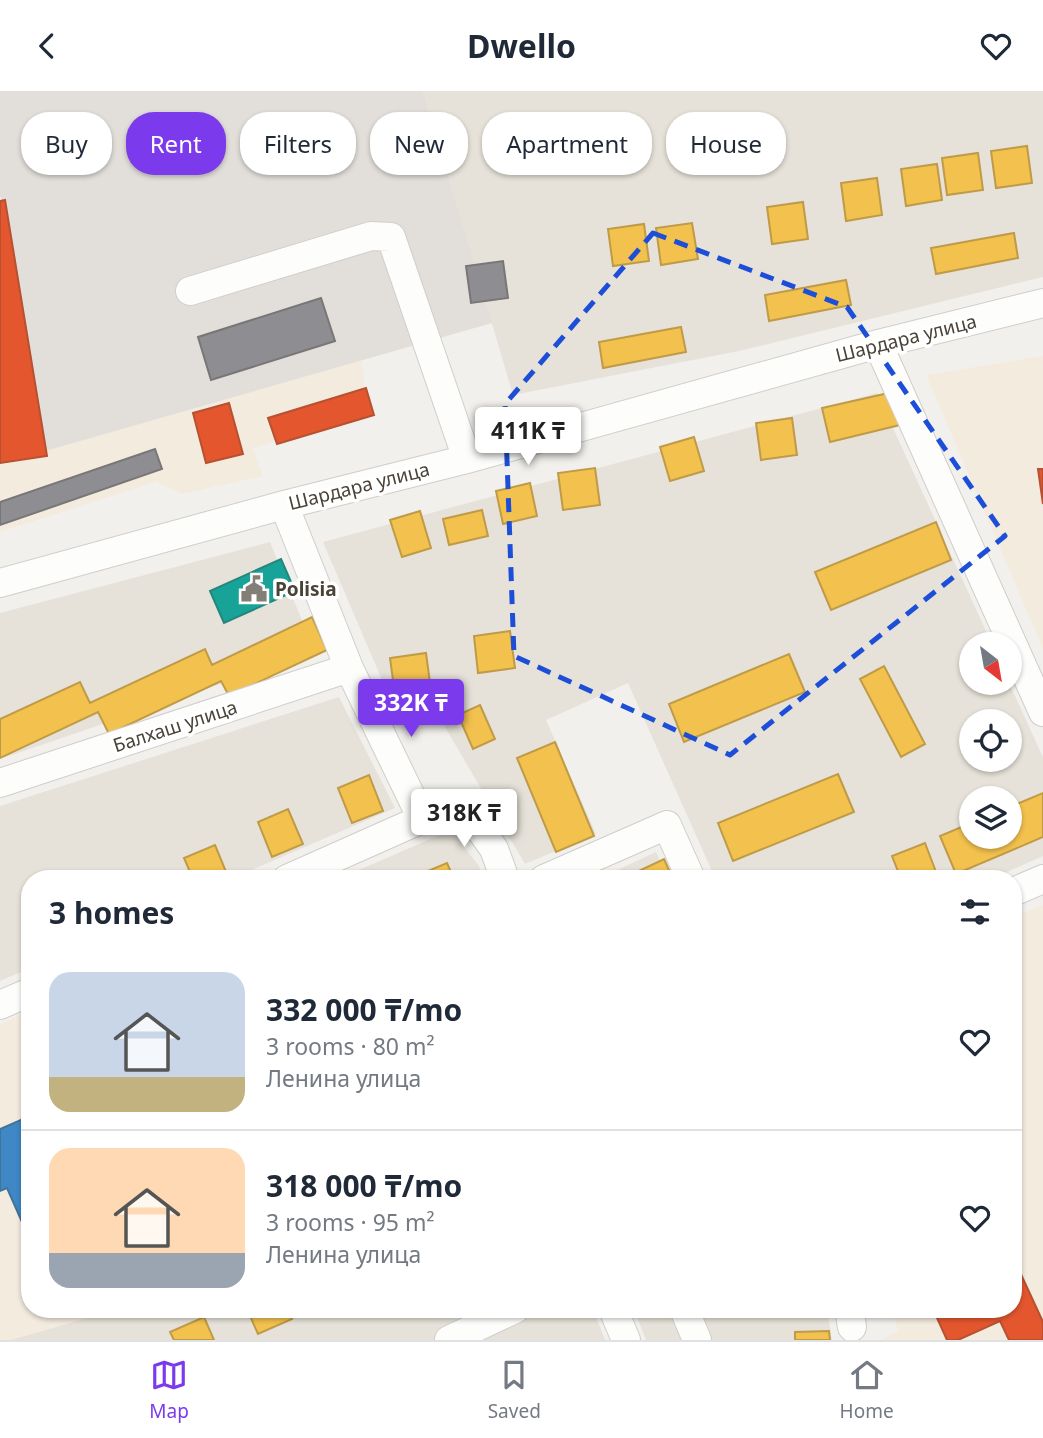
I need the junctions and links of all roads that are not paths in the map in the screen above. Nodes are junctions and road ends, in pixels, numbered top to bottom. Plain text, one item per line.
1 (190, 291) dead end
2 (1043, 303) edge
3 (878, 344) junction
4 (467, 459) junction
5 (284, 505) junction
6 (0, 583) edge
7 (349, 668) junction
8 (1043, 712) edge
9 (0, 783) edge
10 (422, 819) junction
11 (307, 870) edge
12 (502, 870) edge
13 (564, 870) edge
14 (687, 870) edge
15 (1043, 879) edge
16 (1022, 888) edge
17 (21, 996) edge
18 (0, 1005) edge
19 (496, 1318) edge
20 (617, 1318) edge
21 (688, 1318) edge
22 (449, 1340) edge
23 (626, 1340) edge
24 (697, 1340) edge

1 - 4 street
2 - 3 street, Шардара улица
3 - 4 street, Шардара улица
3 - 8 street
4 - 5 street, Шардара улица
5 - 6 street, Шардара улица
5 - 7 street
7 - 9 street, Балхаш улица
7 - 10 street
10 - 11 street
10 - 12 street
13 - 14 street
15 - 16 street
17 - 18 street
19 - 22 street
20 - 23 street
21 - 24 street

